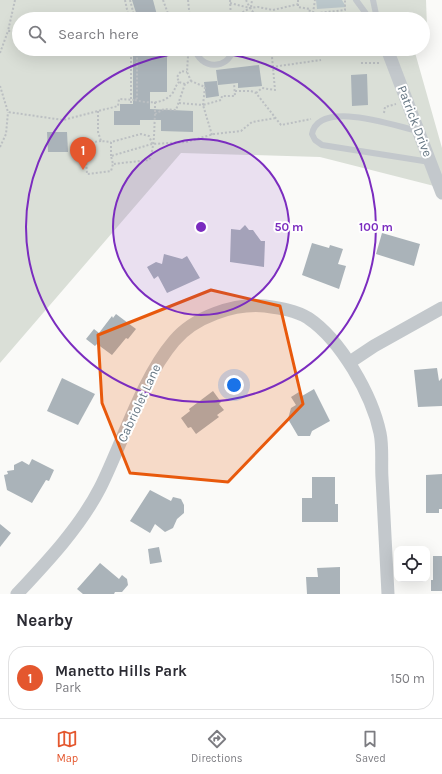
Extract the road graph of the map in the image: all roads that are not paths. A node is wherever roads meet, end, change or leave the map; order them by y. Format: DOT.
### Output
graph roads {
  1 [pos="356,0"];
  2 [pos="372,0"];
  3 [pos="365,12"];
  4 [pos="375,12"];
  5 [pos="199,56"];
  6 [pos="230,56"];
  7 [pos="389,56"];
  8 [pos="420,131"];
  9 [pos="431,162"];
  10 [pos="442,193"];
  11 [pos="442,308"];
  12 [pos="350,362"];
  13 [pos="17,594"];
  14 [pos="388,594"];
  1 -- 3 [label="lane"];
  2 -- 4 [label="lane"];
  5 -- 6 [label="lane"];
  7 -- 8 [label="street, Patrick Drive"];
  8 -- 9 [label="street, Patrick Drive"];
  8 -- 9 [label="lane"];
  9 -- 10 [label="street, Patrick Drive"];
  11 -- 12 [label="street"];
  12 -- 13 [label="street, Cabriolet Lane"];
  12 -- 14 [label="street, Cabriolet Lane"];
}
